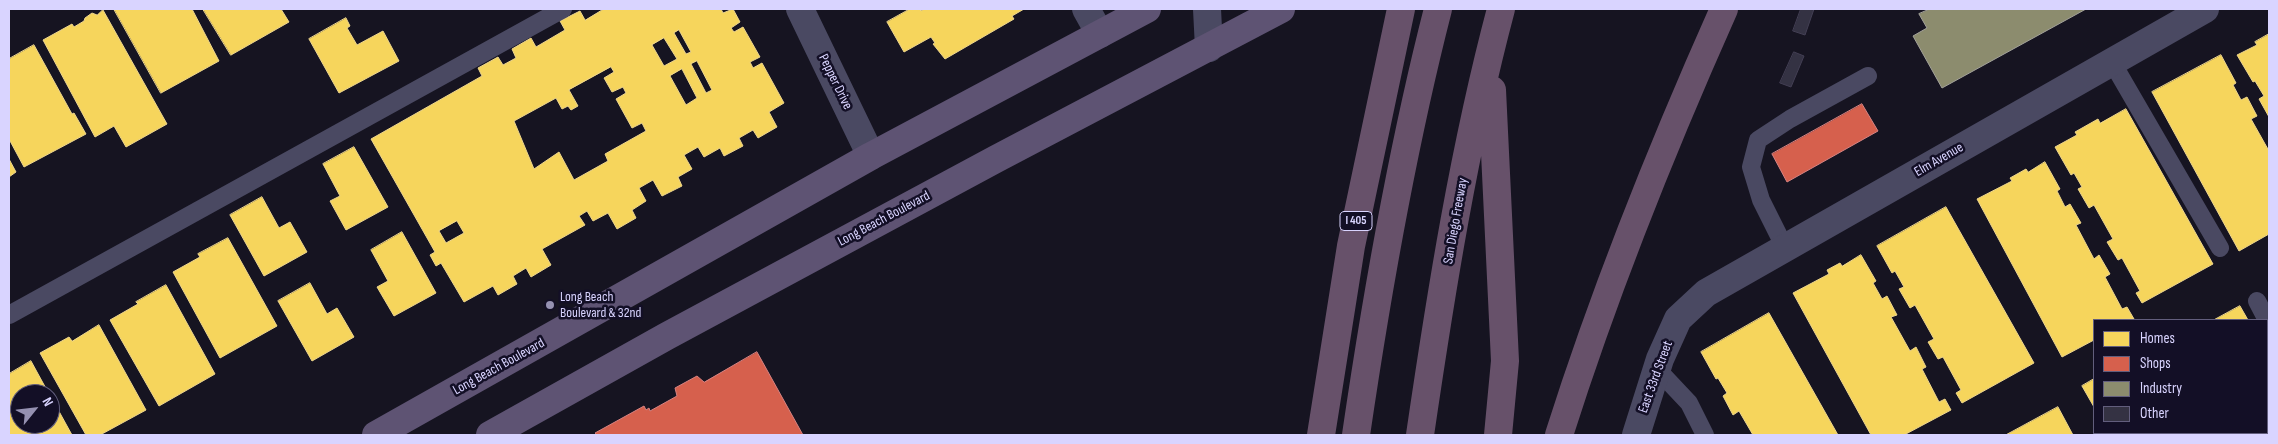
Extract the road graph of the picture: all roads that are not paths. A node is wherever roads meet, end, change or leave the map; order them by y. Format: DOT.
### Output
graph roads {
  1 [pos="563,9"];
  2 [pos="800,9"];
  3 [pos="1086,9"];
  4 [pos="1147,9"];
  5 [pos="1207,9"];
  6 [pos="1281,9"];
  7 [pos="1401,9"];
  8 [pos="1438,9"];
  9 [pos="1485,9"];
  10 [pos="1501,9"];
  11 [pos="1724,9"];
  12 [pos="2205,9"];
  13 [pos="1100,34"];
  14 [pos="1491,47"];
  15 [pos="1209,48"];
  16 [pos="2112,62"];
  17 [pos="1868,76"];
  18 [pos="871,156"];
  19 [pos="1785,248"];
  20 [pos="2220,248"];
  21 [pos="2257,301"];
  22 [pos="9,315"];
  23 [pos="1678,319"];
  24 [pos="2266,319"];
  25 [pos="1657,369"];
  26 [pos="388,432"];
  27 [pos="490,435"];
  28 [pos="1321,435"];
  29 [pos="1356,435"];
  30 [pos="1420,435"];
  31 [pos="1498,435"];
  32 [pos="1559,435"];
  33 [pos="1636,435"];
  34 [pos="1705,435"];
  1 -- 22 [label="lane"];
  2 -- 18 [label="street, Pepper Drive"];
  3 -- 13 [label="street"];
  4 -- 13 [label="main road, Long Beach Boulevard"];
  5 -- 15 [label="street"];
  6 -- 15 [label="main road, Long Beach Boulevard"];
  7 -- 28 [label="highway, I 405"];
  8 -- 29 [label="highway"];
  9 -- 14 [label="highway"];
  10 -- 14 [label="highway, San Diego Freeway"];
  11 -- 32 [label="highway"];
  12 -- 16 [label="street, Elm Avenue"];
  13 -- 18 [label="main road, Long Beach Boulevard"];
  14 -- 30 [label="highway, San Diego Freeway"];
  14 -- 31 [label="highway"];
  15 -- 27 [label="main road, Long Beach Boulevard"];
  16 -- 19 [label="street, Elm Avenue"];
  16 -- 20 [label="lane"];
  17 -- 19 [label="lane"];
  18 -- 26 [label="main road, Long Beach Boulevard"];
  19 -- 23 [label="street, Elm Avenue"];
  21 -- 24 [label="lane"];
  23 -- 25 [label="street, East 33rd Street"];
  25 -- 33 [label="street, East 33rd Street"];
  25 -- 34 [label="lane"];
}
